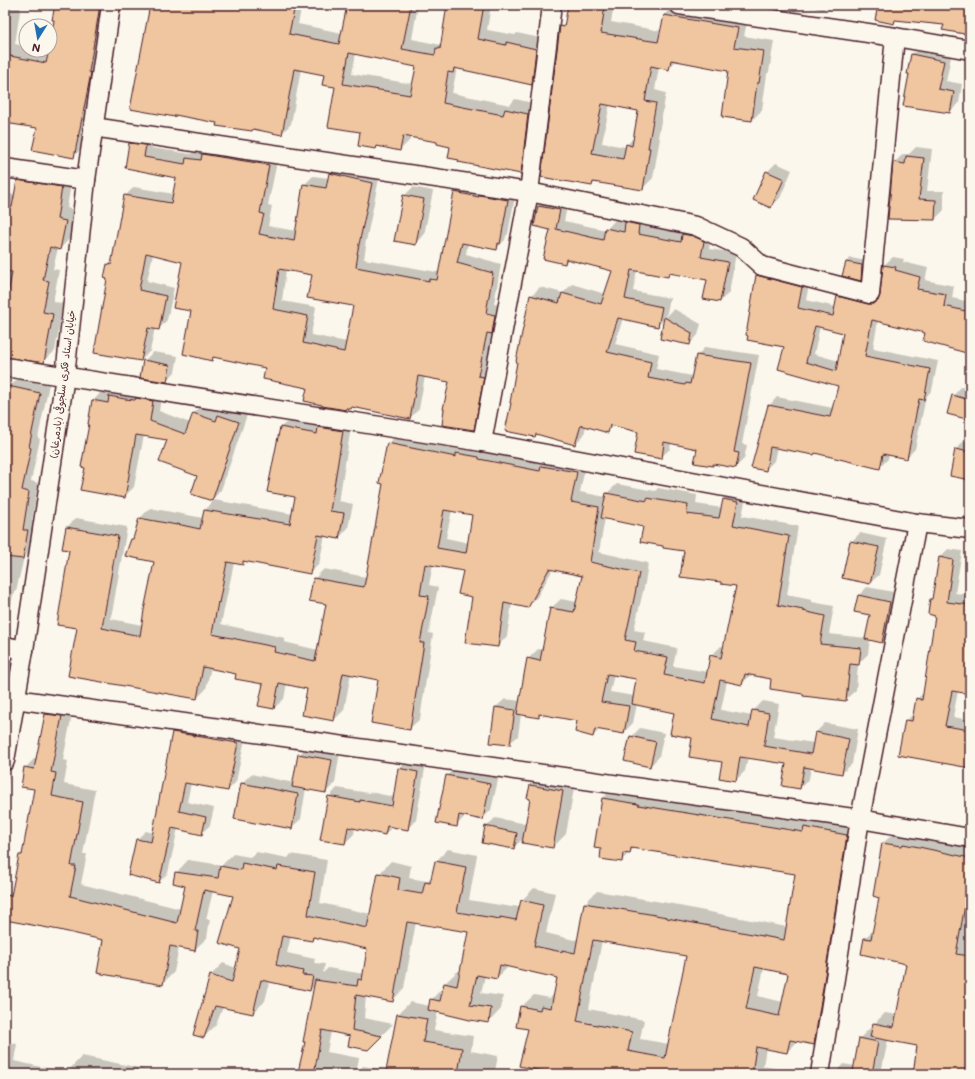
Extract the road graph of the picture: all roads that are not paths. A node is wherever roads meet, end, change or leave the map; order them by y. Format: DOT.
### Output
graph roads {
  1 [pos="110,5"];
  2 [pos="552,5"];
  3 [pos="679,5"];
  4 [pos="895,37"];
  5 [pos="970,50"];
  6 [pos="93,127"];
  7 [pos="5,168"];
  8 [pos="86,180"];
  9 [pos="529,192"];
  10 [pos="5,367"];
  11 [pos="65,376"];
  12 [pos="482,442"];
  13 [pos="917,523"];
  14 [pos="970,528"];
  15 [pos="5,646"];
  16 [pos="24,650"];
  17 [pos="15,699"];
  18 [pos="5,761"];
  19 [pos="860,819"];
  20 [pos="970,838"];
  21 [pos="820,1074"];
  1 -- 6 [label="street, خیابان استاد فکری سلجوقی (بادمرغان)"];
  2 -- 9 [label="street"];
  3 -- 4 [label="street"];
  4 -- 5 [label="street"];
  4 -- 9 [label="street"];
  6 -- 8 [label="street, خیابان استاد فکری سلجوقی (بادمرغان)"];
  6 -- 9 [label="street"];
  7 -- 8 [label="street"];
  8 -- 11 [label="street, خیابان استاد فکری سلجوقی (بادمرغان)"];
  9 -- 12 [label="street"];
  10 -- 11 [label="street"];
  11 -- 12 [label="street"];
  11 -- 16 [label="street, خیابان استاد فکری سلجوقی (بادمرغان)"];
  12 -- 13 [label="street"];
  13 -- 14 [label="street"];
  13 -- 19 [label="street"];
  15 -- 16 [label="street"];
  16 -- 17 [label="street, خیابان استاد فکری سلجوقی (بادمرغان)"];
  17 -- 18 [label="street, خیابان استاد فکری سلجوقی (بادمرغان)"];
  17 -- 19 [label="street"];
  19 -- 20 [label="street"];
  19 -- 21 [label="street"];
}
